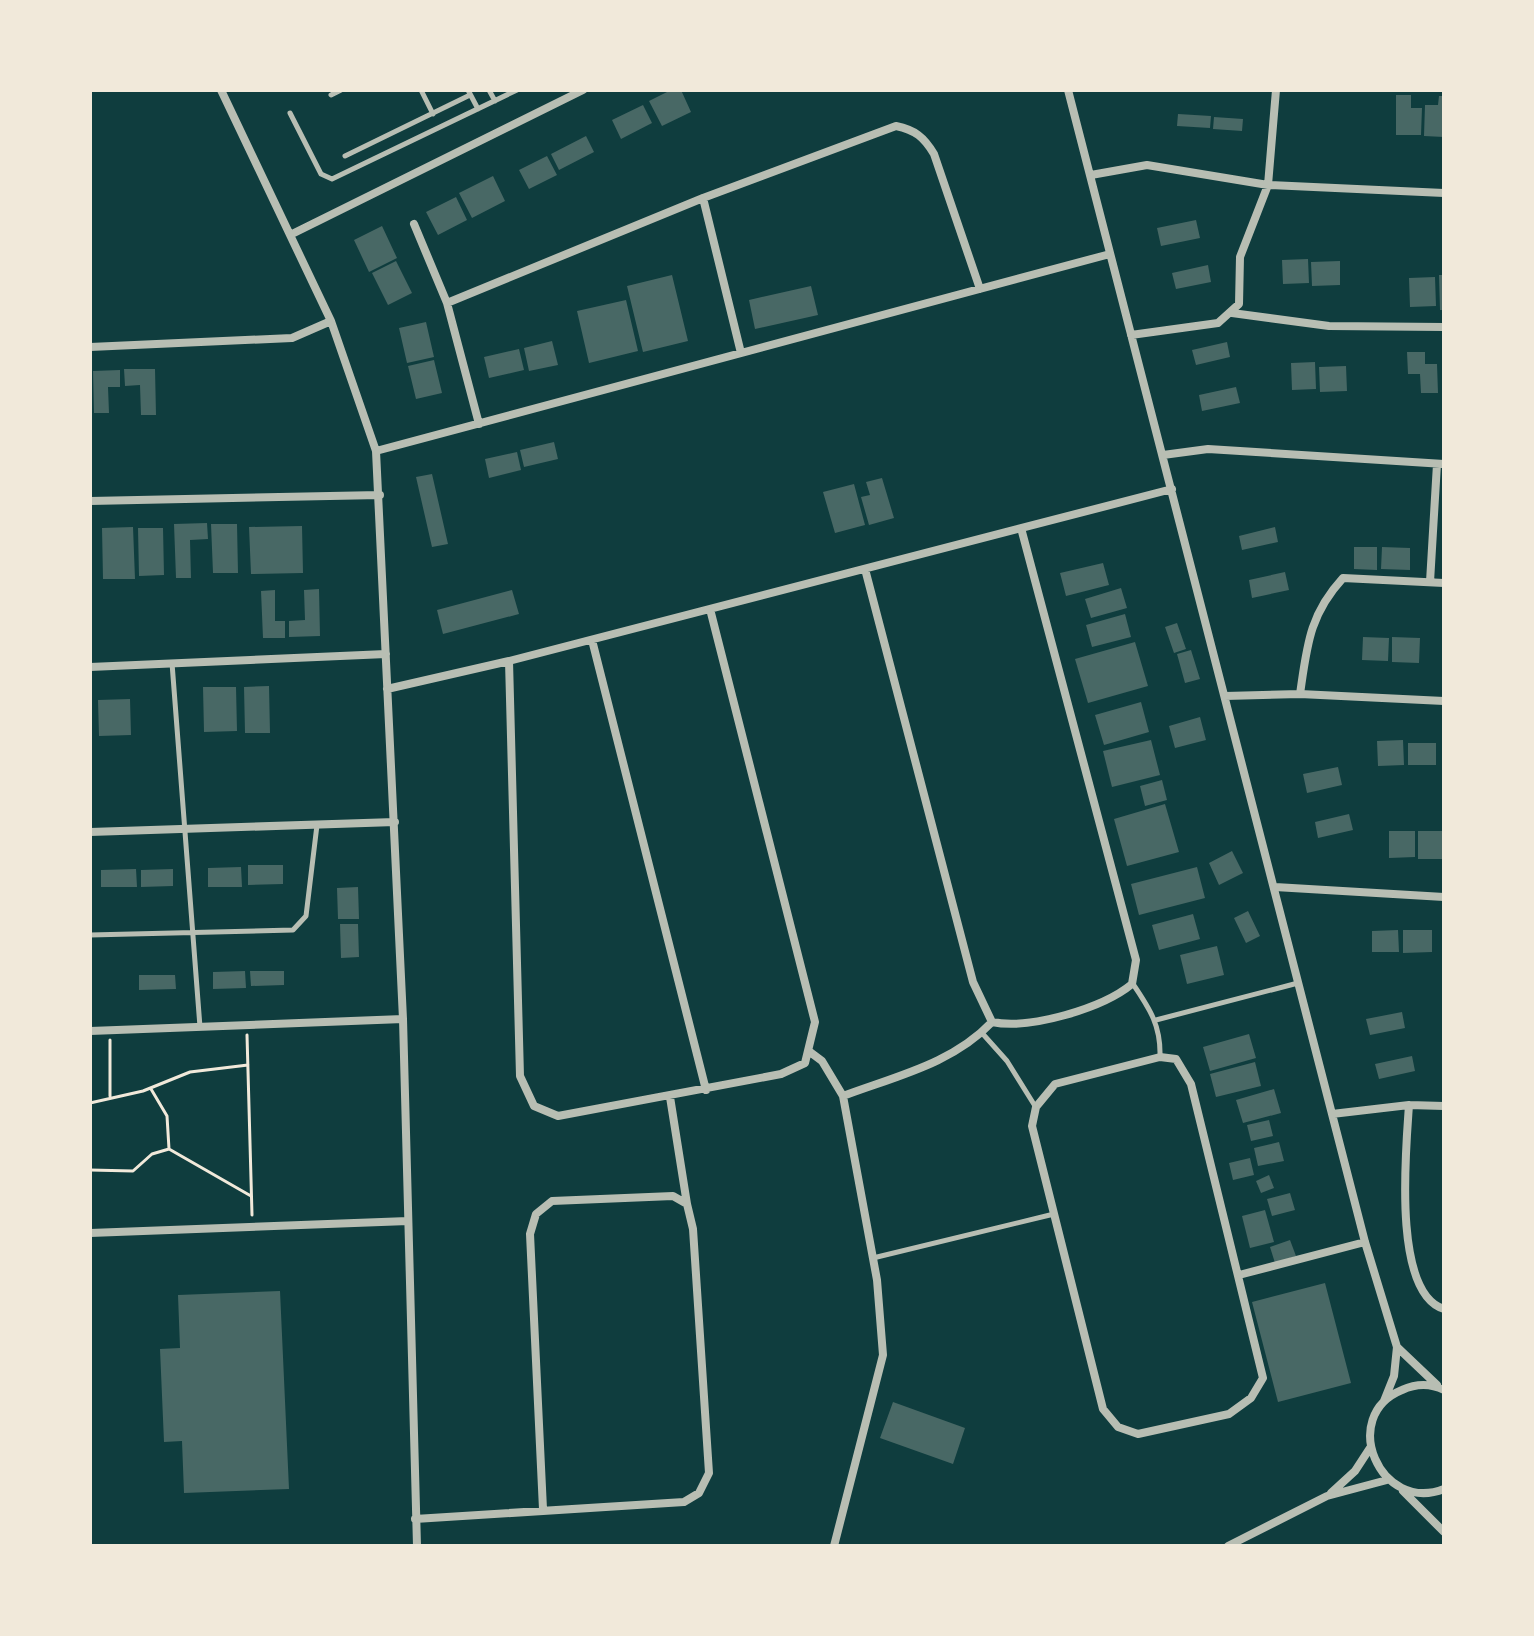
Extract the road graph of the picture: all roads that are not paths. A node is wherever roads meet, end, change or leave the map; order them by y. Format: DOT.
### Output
graph roads {
  1 [pos="221,90"];
  2 [pos="341,90"];
  3 [pos="421,90"];
  4 [pos="489,90"];
  5 [pos="517,90"];
  6 [pos="583,90"];
  7 [pos="1068,90"];
  8 [pos="1276,90"];
  9 [pos="469,93"];
  10 [pos="331,95"];
  11 [pos="495,101"];
  12 [pos="478,109"];
  13 [pos="290,113"];
  14 [pos="433,114"];
  15 [pos="345,156"];
  16 [pos="1091,175"];
  17 [pos="1268,185"];
  18 [pos="1444,193"];
  19 [pos="703,198"];
  20 [pos="414,224"];
  21 [pos="292,234"];
  22 [pos="1110,254"];
  23 [pos="980,289"];
  24 [pos="447,303"];
  25 [pos="1232,313"];
  26 [pos="331,321"];
  27 [pos="1444,327"];
  28 [pos="1131,335"];
  29 [pos="90,347"];
  30 [pos="741,353"];
  31 [pos="479,424"];
  32 [pos="376,451"];
  33 [pos="1163,455"];
  34 [pos="1440,464"];
  35 [pos="1172,489"];
  36 [pos="380,495"];
  37 [pos="90,501"];
  38 [pos="1021,528"];
  39 [pos="865,569"];
  40 [pos="1430,582"];
  41 [pos="1444,583"];
  42 [pos="710,609"];
  43 [pos="592,640"];
  44 [pos="386,654"];
  45 [pos="509,661"];
  46 [pos="172,663"];
  47 [pos="90,667"];
  48 [pos="387,689"];
  49 [pos="1300,694"];
  50 [pos="1225,696"];
  51 [pos="1444,701"];
  52 [pos="395,822"];
  53 [pos="317,825"];
  54 [pos="185,829"];
  55 [pos="90,832"];
  56 [pos="1275,887"];
  57 [pos="1444,897"];
  58 [pos="193,932"];
  59 [pos="90,935"];
  60 [pos="1299,982"];
  61 [pos="1132,984"];
  62 [pos="403,1019"];
  63 [pos="1156,1020"];
  64 [pos="992,1022"];
  65 [pos="200,1027"];
  66 [pos="90,1031"];
  67 [pos="982,1033"];
  68 [pos="810,1052"];
  69 [pos="1160,1057"];
  70 [pos="706,1090"];
  71 [pos="843,1096"];
  72 [pos="670,1097"];
  73 [pos="1409,1105"];
  74 [pos="1444,1106"];
  75 [pos="1036,1107"];
  76 [pos="1332,1114"];
  77 [pos="687,1204"];
  78 [pos="1054,1214"];
  79 [pos="408,1221"];
  80 [pos="90,1233"];
  81 [pos="1365,1242"];
  82 [pos="873,1258"];
  83 [pos="1239,1275"];
  84 [pos="1444,1309"];
  85 [pos="1397,1347"];
  86 [pos="1442,1388"];
  87 [pos="1384,1401"];
  88 [pos="1370,1448"];
  89 [pos="1387,1480"];
  90 [pos="1399,1488"];
  91 [pos="1444,1489"];
  92 [pos="1327,1496"];
  93 [pos="543,1509"];
  94 [pos="415,1519"];
  95 [pos="1444,1532"];
  96 [pos="417,1546"];
  97 [pos="834,1546"];
  98 [pos="1228,1546"];
  1 -- 21 [label="street"];
  2 -- 10 [label="lane"];
  3 -- 14 [label="lane"];
  4 -- 11 [label="lane"];
  5 -- 11 [label="lane"];
  6 -- 21 [label="street"];
  7 -- 16 [label="street"];
  8 -- 17 [label="street"];
  9 -- 12 [label="lane"];
  9 -- 14 [label="lane"];
  11 -- 12 [label="lane"];
  12 -- 13 [label="lane"];
  14 -- 15 [label="lane"];
  16 -- 17 [label="street"];
  16 -- 22 [label="street"];
  17 -- 18 [label="street"];
  17 -- 25 [label="street"];
  19 -- 23 [label="street"];
  19 -- 24 [label="street"];
  19 -- 30 [label="street"];
  20 -- 24 [label="street"];
  21 -- 26 [label="street"];
  22 -- 23 [label="street"];
  22 -- 28 [label="street"];
  23 -- 30 [label="street"];
  24 -- 31 [label="street"];
  25 -- 27 [label="street"];
  25 -- 28 [label="street"];
  26 -- 29 [label="street"];
  26 -- 32 [label="street"];
  28 -- 33 [label="street"];
  30 -- 31 [label="street"];
  31 -- 32 [label="street"];
  32 -- 36 [label="street"];
  33 -- 34 [label="street"];
  33 -- 35 [label="street"];
  34 -- 40 [label="street"];
  35 -- 38 [label="street"];
  35 -- 50 [label="street"];
  36 -- 37 [label="street"];
  36 -- 44 [label="street"];
  38 -- 39 [label="street"];
  38 -- 61 [label="street"];
  39 -- 42 [label="street"];
  39 -- 64 [label="street"];
  40 -- 41 [label="street"];
  40 -- 49 [label="street"];
  42 -- 43 [label="street"];
  42 -- 68 [label="street"];
  43 -- 45 [label="street"];
  43 -- 70 [label="street"];
  44 -- 46 [label="street"];
  44 -- 48 [label="street"];
  45 -- 48 [label="street"];
  45 -- 72 [label="street"];
  46 -- 47 [label="street"];
  46 -- 54 [label="lane"];
  48 -- 52 [label="street"];
  49 -- 50 [label="street"];
  49 -- 51 [label="street"];
  50 -- 56 [label="street"];
  52 -- 53 [label="street"];
  52 -- 62 [label="street"];
  53 -- 54 [label="street"];
  53 -- 58 [label="lane"];
  54 -- 55 [label="street"];
  54 -- 58 [label="lane"];
  56 -- 57 [label="street"];
  56 -- 60 [label="street"];
  58 -- 59 [label="lane"];
  58 -- 65 [label="lane"];
  60 -- 63 [label="lane"];
  60 -- 76 [label="street"];
  61 -- 63 [label="lane"];
  61 -- 64 [label="street"];
  62 -- 65 [label="street"];
  62 -- 79 [label="street"];
  63 -- 69 [label="lane"];
  64 -- 67 [label="street"];
  65 -- 66 [label="street"];
  67 -- 71 [label="street"];
  67 -- 75 [label="lane"];
  68 -- 70 [label="street"];
  68 -- 71 [label="street"];
  69 -- 75 [label="street"];
  69 -- 83 [label="street"];
  70 -- 72 [label="street"];
  71 -- 82 [label="street"];
  72 -- 77 [label="street"];
  73 -- 74 [label="street"];
  73 -- 76 [label="street"];
  73 -- 84 [label="street"];
  75 -- 78 [label="street"];
  76 -- 81 [label="street"];
  77 -- 93 [label="street"];
  77 -- 93 [label="street"];
  78 -- 82 [label="lane"];
  78 -- 83 [label="street"];
  79 -- 80 [label="street"];
  79 -- 94 [label="street"];
  81 -- 83 [label="street"];
  81 -- 85 [label="street"];
  82 -- 97 [label="street"];
  85 -- 86 [label="street"];
  85 -- 87 [label="street"];
  86 -- 87 [label="street"];
  87 -- 88 [label="street"];
  88 -- 89 [label="street"];
  88 -- 92 [label="street"];
  89 -- 90 [label="street"];
  89 -- 92 [label="street"];
  90 -- 91 [label="street"];
  90 -- 95 [label="street"];
  92 -- 98 [label="street"];
  93 -- 94 [label="street"];
  94 -- 96 [label="street"];
}
